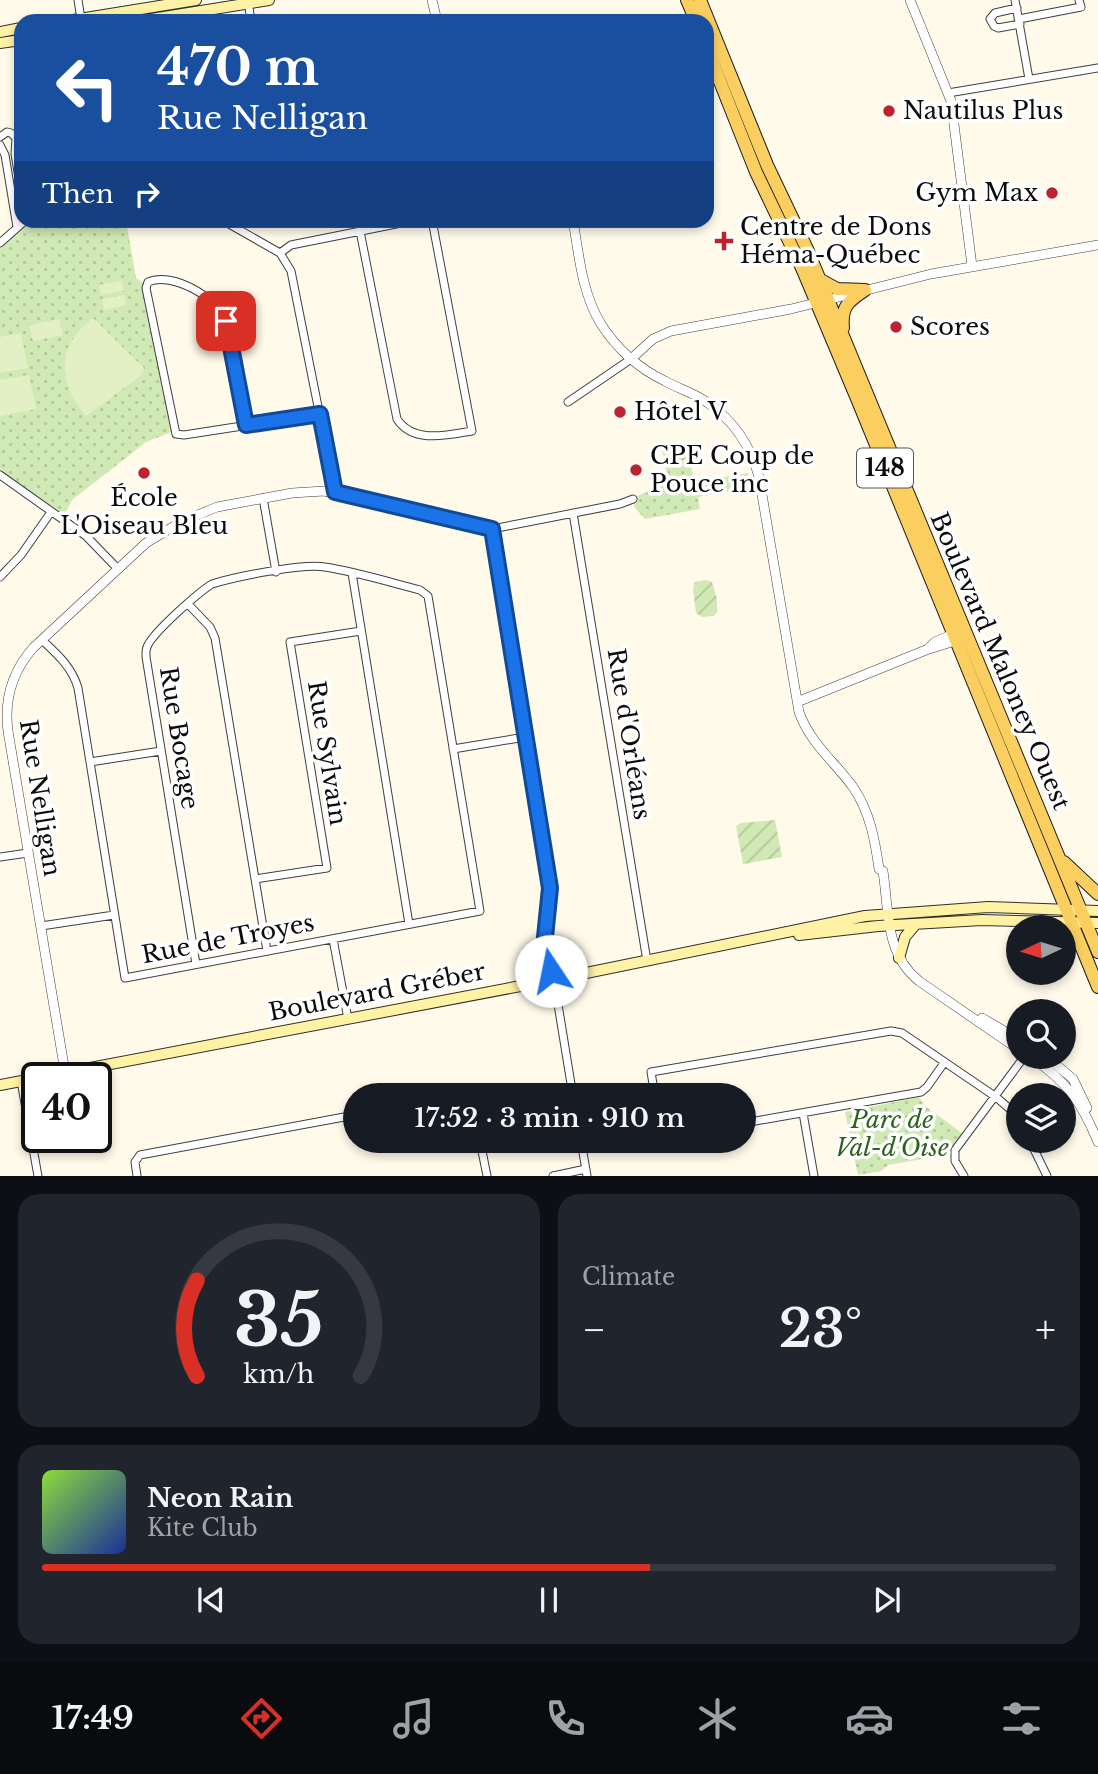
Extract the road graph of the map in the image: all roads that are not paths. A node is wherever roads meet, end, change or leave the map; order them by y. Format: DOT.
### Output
graph roads {
  1 [pos="196,0"];
  2 [pos="269,0"];
  3 [pos="910,0"];
  4 [pos="1079,0"];
  5 [pos="249,2"];
  6 [pos="1016,4"];
  7 [pos="111,14"];
  8 [pos="180,14"];
  9 [pos="1020,21"];
  10 [pos="714,41"];
  11 [pos="714,62"];
  12 [pos="1098,68"];
  13 [pos="1029,79"];
  14 [pos="947,93"];
  15 [pos="735,103"];
  16 [pos="0,145"];
  17 [pos="14,209"];
  18 [pos="16,228"];
  19 [pos="237,228"];
  20 [pos="375,228"];
  21 [pos="434,228"];
  22 [pos="574,228"];
  23 [pos="360,231"];
  24 [pos="0,243"];
  25 [pos="1098,245"];
  26 [pos="280,253"];
  27 [pos="972,266"];
  28 [pos="819,279"];
  29 [pos="865,290"];
  30 [pos="822,301"];
  31 [pos="845,342"];
  32 [pos="631,359"];
  33 [pos="568,402"];
  34 [pos="320,414"];
  35 [pos="246,425"];
  36 [pos="0,475"];
  37 [pos="335,492"];
  38 [pos="263,498"];
  39 [pos="633,499"];
  40 [pos="51,512"];
  41 [pos="573,513"];
  42 [pos="492,529"];
  43 [pos="117,568"];
  44 [pos="3,569"];
  45 [pos="276,572"];
  46 [pos="352,573"];
  47 [pos="0,577"];
  48 [pos="188,604"];
  49 [pos="361,631"];
  50 [pos="961,635"];
  51 [pos="42,640"];
  52 [pos="797,702"];
  53 [pos="4,721"];
  54 [pos="525,737"];
  55 [pos="453,749"];
  56 [pos="161,751"];
  57 [pos="90,762"];
  58 [pos="28,853"];
  59 [pos="0,857"];
  60 [pos="1059,857"];
  61 [pos="255,879"];
  62 [pos="1098,894"];
  63 [pos="1067,909"];
  64 [pos="480,911"];
  65 [pos="1098,912"];
  66 [pos="114,915"];
  67 [pos="1069,915"];
  68 [pos="1088,919"];
  69 [pos="889,920"];
  70 [pos="1006,921"];
  71 [pos="409,924"];
  72 [pos="915,925"];
  73 [pos="40,926"];
  74 [pos="1076,932"];
  75 [pos="333,939"];
  76 [pos="267,951"];
  77 [pos="1098,952"];
  78 [pos="899,958"];
  79 [pos="647,961"];
  80 [pos="196,964"];
  81 [pos="554,980"];
  82 [pos="923,984"];
  83 [pos="1098,987"];
  84 [pos="348,1018"];
  85 [pos="1006,1032"];
  86 [pos="1006,1041"];
  87 [pos="63,1062"];
  88 [pos="112,1063"];
  89 [pos="944,1063"];
  90 [pos="1016,1069"];
  91 [pos="1046,1069"];
  92 [pos="1062,1069"];
  93 [pos="20,1082"];
  94 [pos="571,1083"];
  95 [pos="653,1083"];
  96 [pos="0,1085"];
  97 [pos="996,1097"];
  98 [pos="1006,1106"];
  99 [pos="803,1113"];
  100 [pos="343,1117"];
  101 [pos="756,1121"];
  102 [pos="1093,1130"];
  103 [pos="1098,1142"];
  104 [pos="482,1153"];
  105 [pos="583,1153"];
  106 [pos="1036,1153"];
  107 [pos="587,1172"];
  108 [pos="38,1175"];
  109 [pos="138,1175"];
  110 [pos="487,1175"];
  111 [pos="554,1175"];
  112 [pos="814,1175"];
  113 [pos="964,1175"];
  114 [pos="1047,1175"];
  1 -- 7 [label="main road"];
  2 -- 5 [label="main road"];
  3 -- 14 [label="street"];
  4 -- 9 [label="street"];
  5 -- 8 [label="main road"];
  6 -- 9 [label="street"];
  6 -- 9 [label="street"];
  9 -- 13 [label="street"];
  10 -- 15 [label="main road, Boulevard Maloney Ouest / 148"];
  11 -- 15 [label="main road, Boulevard Maloney Ouest / 148"];
  12 -- 13 [label="street"];
  13 -- 14 [label="street"];
  14 -- 27 [label="street"];
  15 -- 28 [label="main road, Boulevard Maloney Ouest / 148"];
  15 -- 30 [label="main road, Boulevard Maloney Ouest / 148"];
  16 -- 17 [label="street"];
  18 -- 24 [label="street"];
  19 -- 26 [label="street"];
  20 -- 23 [label="street"];
  21 -- 23 [label="street"];
  22 -- 32 [label="street"];
  23 -- 26 [label="street"];
  25 -- 27 [label="street"];
  26 -- 34 [label="street"];
  27 -- 29 [label="street"];
  28 -- 29 [label="main road"];
  28 -- 30 [label="main road, Boulevard Maloney Ouest / 148"];
  29 -- 30 [label="street"];
  29 -- 31 [label="main road"];
  30 -- 31 [label="main road, Boulevard Maloney Ouest / 148"];
  30 -- 32 [label="street"];
  30 -- 50 [label="main road, Boulevard Maloney Ouest / 148"];
  31 -- 50 [label="main road, Boulevard Maloney Ouest / 148"];
  32 -- 33 [label="street"];
  32 -- 52 [label="street"];
  34 -- 35 [label="street"];
  34 -- 37 [label="street"];
  35 -- 35 [label="street"];
  36 -- 40 [label="street"];
  37 -- 38 [label="street, Rue Nelligan"];
  37 -- 42 [label="street, Rue Nelligan"];
  38 -- 43 [label="street, Rue Nelligan"];
  38 -- 45 [label="street"];
  39 -- 41 [label="street, Rue Nelligan"];
  40 -- 43 [label="street"];
  40 -- 44 [label="street"];
  41 -- 42 [label="street, Rue Nelligan"];
  41 -- 79 [label="street, Rue d'Orléans"];
  42 -- 54 [label="street"];
  43 -- 51 [label="street, Rue Nelligan"];
  44 -- 47 [label="street"];
  45 -- 46 [label="street, Rue Bocage"];
  45 -- 48 [label="street, Rue Bocage"];
  46 -- 49 [label="street"];
  46 -- 55 [label="street, Rue Bocage"];
  48 -- 56 [label="street, Rue Bocage"];
  48 -- 61 [label="street"];
  49 -- 61 [label="street, Rue Sylvain"];
  49 -- 71 [label="street"];
  50 -- 52 [label="street"];
  50 -- 60 [label="main road, Boulevard Maloney Ouest / 148"];
  50 -- 63 [label="main road, Boulevard Maloney Ouest / 148"];
  51 -- 53 [label="street, Rue Nelligan"];
  51 -- 57 [label="street, Rue de Troyes"];
  52 -- 69 [label="street"];
  53 -- 58 [label="street, Rue Nelligan"];
  54 -- 55 [label="street"];
  54 -- 81 [label="street"];
  55 -- 64 [label="street, Rue Bocage"];
  56 -- 57 [label="street"];
  56 -- 80 [label="street, Rue Bocage"];
  57 -- 66 [label="street, Rue de Troyes"];
  58 -- 59 [label="street"];
  58 -- 73 [label="street, Rue Nelligan"];
  60 -- 62 [label="main road"];
  60 -- 68 [label="main road, Boulevard Maloney Ouest / 148"];
  61 -- 76 [label="street"];
  63 -- 67 [label="main road, Boulevard Maloney Ouest / 148"];
  63 -- 68 [label="main road, Boulevard Gréber"];
  63 -- 69 [label="main road, Boulevard Gréber"];
  64 -- 71 [label="street, Rue de Troyes"];
  65 -- 68 [label="main road, Boulevard Gréber"];
  66 -- 73 [label="street"];
  66 -- 80 [label="street, Rue de Troyes"];
  68 -- 77 [label="main road, Boulevard Maloney Ouest / 148"];
  69 -- 72 [label="main road, Boulevard Gréber"];
  69 -- 78 [label="street"];
  69 -- 79 [label="main road, Boulevard Gréber"];
  70 -- 72 [label="main road, Boulevard Gréber"];
  71 -- 75 [label="street, Rue de Troyes"];
  72 -- 78 [label="main road"];
  73 -- 87 [label="street, Rue Nelligan"];
  74 -- 83 [label="main road, Boulevard Maloney Ouest / 148"];
  75 -- 76 [label="street, Rue de Troyes"];
  75 -- 84 [label="street"];
  76 -- 80 [label="street, Rue de Troyes"];
  78 -- 82 [label="street"];
  79 -- 81 [label="main road, Boulevard Gréber"];
  81 -- 84 [label="main road, Boulevard Gréber"];
  81 -- 94 [label="street"];
  82 -- 85 [label="street"];
  82 -- 86 [label="street"];
  84 -- 88 [label="main road, Boulevard Gréber"];
  89 -- 95 [label="street"];
  89 -- 97 [label="street"];
  89 -- 99 [label="street"];
  90 -- 97 [label="street"];
  91 -- 102 [label="street"];
  92 -- 102 [label="street"];
  93 -- 96 [label="main road, Boulevard Gréber"];
  93 -- 108 [label="street"];
  97 -- 98 [label="street"];
  97 -- 113 [label="street"];
  99 -- 101 [label="street"];
  99 -- 112 [label="street"];
  100 -- 109 [label="street"];
  102 -- 103 [label="street"];
  104 -- 110 [label="street"];
  105 -- 107 [label="street"];
  106 -- 114 [label="street"];
  107 -- 111 [label="street"];
}
